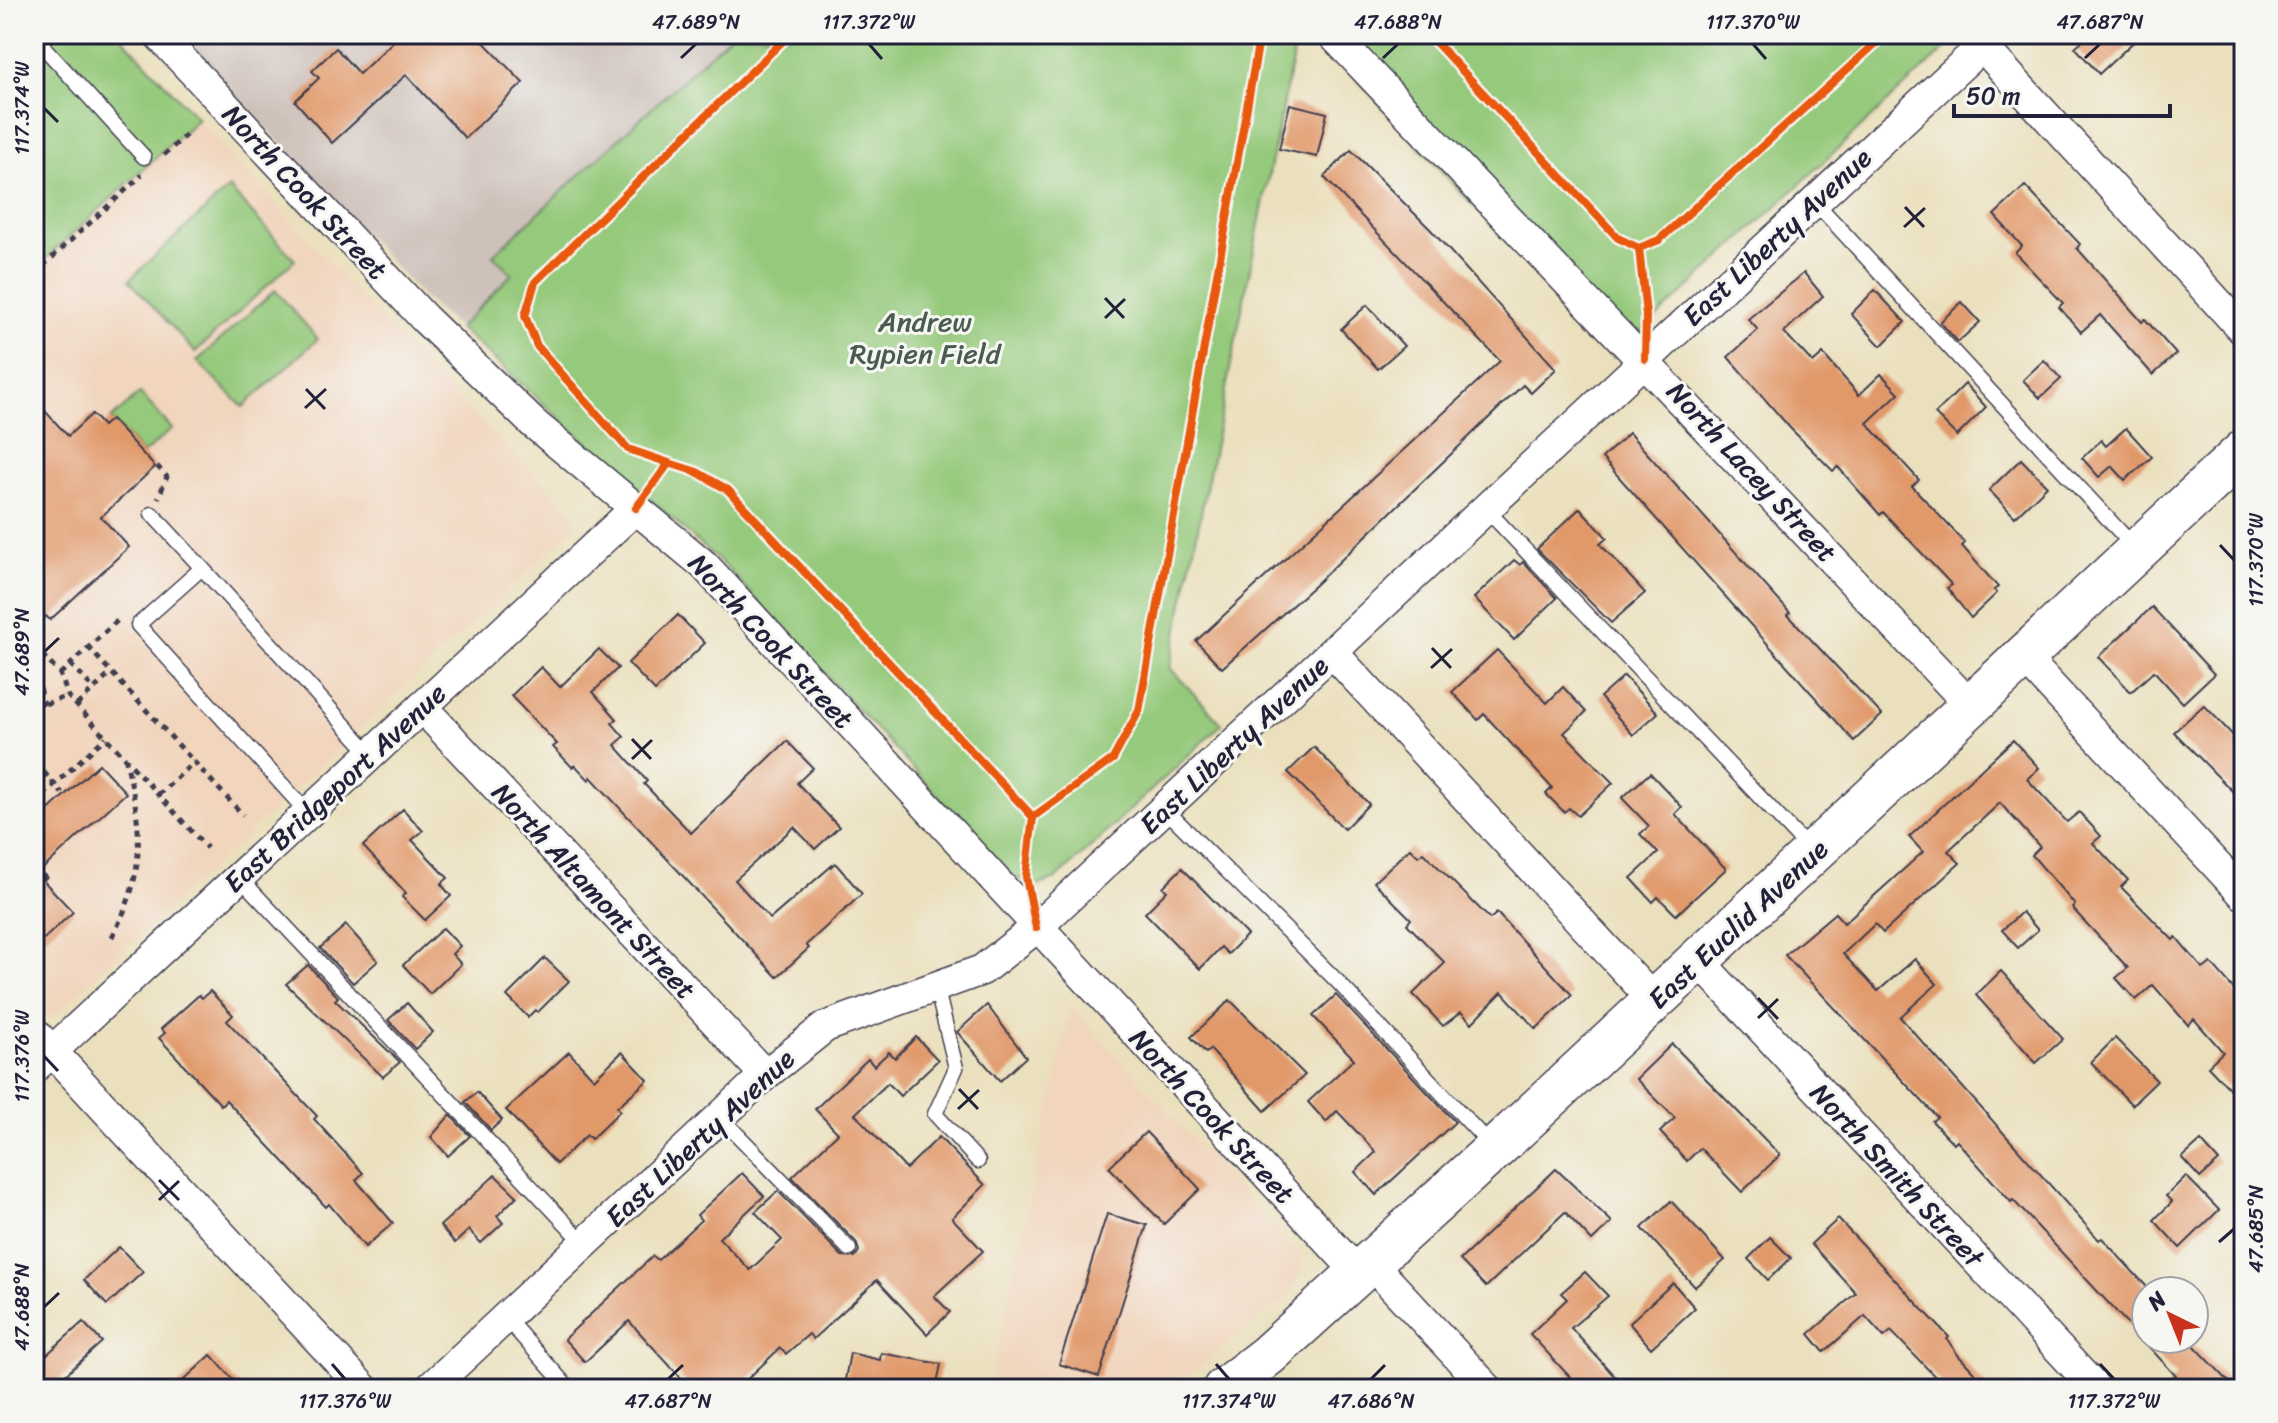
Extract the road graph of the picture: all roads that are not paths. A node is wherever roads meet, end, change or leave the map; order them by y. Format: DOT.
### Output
graph roads {
  1 [pos="49,34"];
  2 [pos="158,34"];
  3 [pos="1332,34"];
  4 [pos="1988,40"];
  5 [pos="149,163"];
  6 [pos="1815,202"];
  7 [pos="2244,331"];
  8 [pos="1645,359"];
  9 [pos="2244,451"];
  10 [pos="636,508"];
  11 [pos="1486,509"];
  12 [pos="152,514"];
  13 [pos="2136,549"];
  14 [pos="202,568"];
  15 [pos="1333,653"];
  16 [pos="2022,655"];
  17 [pos="1970,705"];
  18 [pos="422,707"];
  19 [pos="371,754"];
  20 [pos="1165,809"];
  21 [pos="306,811"];
  22 [pos="1814,854"];
  23 [pos="239,877"];
  24 [pos="2244,895"];
  25 [pos="1036,928"];
  26 [pos="1699,961"];
  27 [pos="936,986"];
  28 [pos="1655,1002"];
  29 [pos="40,1051"];
  30 [pos="765,1075"];
  31 [pos="720,1117"];
  32 [pos="1494,1150"];
  33 [pos="978,1161"];
  34 [pos="585,1244"];
  35 [pos="849,1249"];
  36 [pos="1365,1268"];
  37 [pos="506,1318"];
  38 [pos="364,1389"];
  39 [pos="429,1389"];
  40 [pos="569,1389"];
  41 [pos="1224,1389"];
  42 [pos="1488,1389"];
  43 [pos="2096,1389"];
  1 -- 5 [label="lane"];
  2 -- 10 [label="street, North Cook Street"];
  3 -- 8 [label="street, North Lacey Street"];
  4 -- 6 [label="street, East Liberty Avenue"];
  4 -- 7 [label="street"];
  6 -- 8 [label="street, East Liberty Avenue"];
  6 -- 13 [label="lane"];
  8 -- 11 [label="street, East Liberty Avenue"];
  8 -- 17 [label="street, North Lacey Street"];
  9 -- 13 [label="main road, East Euclid Avenue"];
  10 -- 18 [label="street, East Bridgeport Avenue"];
  10 -- 25 [label="street, North Cook Street"];
  11 -- 15 [label="street, East Liberty Avenue"];
  11 -- 22 [label="lane"];
  12 -- 14 [label="lane"];
  13 -- 16 [label="main road, East Euclid Avenue"];
  14 -- 19 [label="lane"];
  14 -- 21 [label="lane"];
  15 -- 20 [label="street, East Liberty Avenue"];
  15 -- 28 [label="street"];
  16 -- 17 [label="main road, East Euclid Avenue"];
  16 -- 24 [label="street"];
  17 -- 22 [label="main road, East Euclid Avenue"];
  18 -- 19 [label="street, East Bridgeport Avenue"];
  18 -- 30 [label="street, North Altamont Street"];
  19 -- 21 [label="street, East Bridgeport Avenue"];
  20 -- 25 [label="street, East Liberty Avenue"];
  20 -- 32 [label="lane"];
  21 -- 23 [label="street, East Bridgeport Avenue"];
  22 -- 26 [label="main road, East Euclid Avenue"];
  23 -- 29 [label="street, East Bridgeport Avenue"];
  23 -- 34 [label="lane"];
  25 -- 27 [label="street, East Liberty Avenue"];
  25 -- 36 [label="street, North Cook Street"];
  26 -- 28 [label="main road, East Euclid Avenue"];
  26 -- 43 [label="street, North Smith Street"];
  27 -- 30 [label="street, East Liberty Avenue"];
  27 -- 33 [label="lane"];
  28 -- 32 [label="main road, East Euclid Avenue"];
  29 -- 38 [label="street"];
  30 -- 31 [label="street, East Liberty Avenue"];
  31 -- 34 [label="street, East Liberty Avenue"];
  31 -- 35 [label="lane"];
  32 -- 36 [label="main road, East Euclid Avenue"];
  34 -- 37 [label="street, East Liberty Avenue"];
  36 -- 41 [label="main road, East Euclid Avenue"];
  36 -- 42 [label="street, North Cook Street"];
  37 -- 39 [label="street, East Liberty Avenue"];
  37 -- 40 [label="lane"];
}
